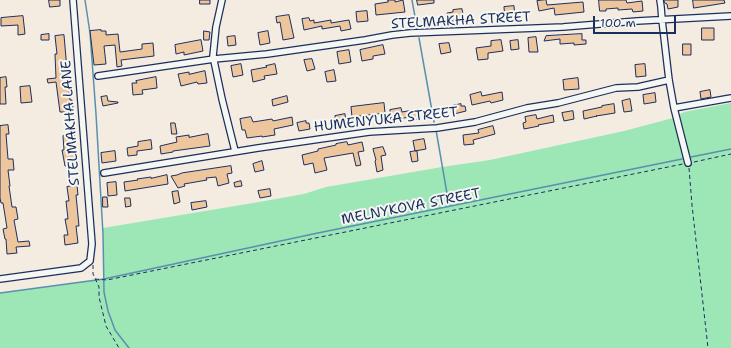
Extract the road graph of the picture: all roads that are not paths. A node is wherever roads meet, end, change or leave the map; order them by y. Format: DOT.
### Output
graph roads {
  1 [pos="73,0"];
  2 [pos="222,0"];
  3 [pos="660,0"];
  4 [pos="731,16"];
  5 [pos="662,20"];
  6 [pos="214,59"];
  7 [pos="98,76"];
  8 [pos="668,80"];
  9 [pos="731,98"];
  10 [pos="674,108"];
  11 [pos="235,151"];
  12 [pos="688,163"];
  13 [pos="104,173"];
  14 [pos="0,279"];
  1 -- 14 [label="street, STELMAKHA LANE"];
  2 -- 6 [label="street"];
  3 -- 5 [label="street"];
  4 -- 5 [label="street, STELMAKHA STREET"];
  5 -- 6 [label="street, STELMAKHA STREET"];
  5 -- 8 [label="street"];
  6 -- 7 [label="street, STELMAKHA STREET"];
  6 -- 11 [label="street"];
  8 -- 10 [label="street"];
  8 -- 11 [label="street, HUMENYUKA STREET"];
  9 -- 10 [label="street"];
  10 -- 12 [label="street"];
  11 -- 13 [label="street, HUMENYUKA STREET"];
}
